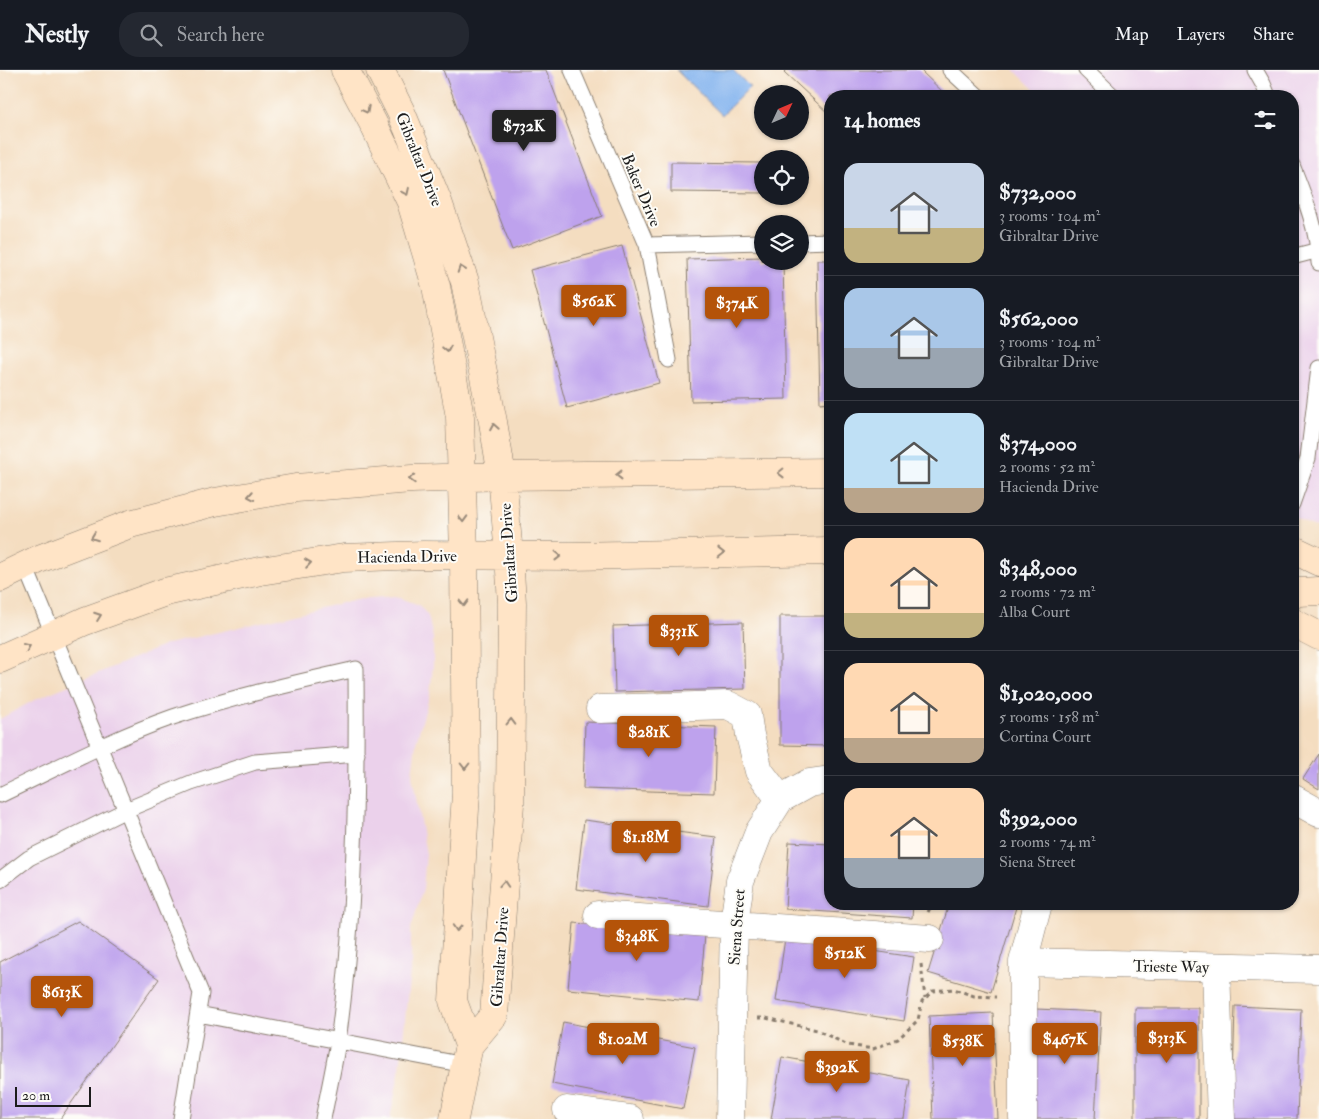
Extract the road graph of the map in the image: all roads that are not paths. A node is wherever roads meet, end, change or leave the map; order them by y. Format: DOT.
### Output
graph roads {
  1 [pos="380,70"];
  2 [pos="572,70"];
  3 [pos="950,70"];
  4 [pos="1086,70"];
  5 [pos="1255,70"];
  6 [pos="347,71"];
  7 [pos="972,90"];
  8 [pos="1107,90"];
  9 [pos="1266,90"];
  10 [pos="1299,184"];
  11 [pos="824,241"];
  12 [pos="754,242"];
  13 [pos="809,242"];
  14 [pos="647,245"];
  15 [pos="1319,250"];
  16 [pos="1299,255"];
  17 [pos="1319,263"];
  18 [pos="669,360"];
  19 [pos="1319,368"];
  20 [pos="824,472"];
  21 [pos="502,476"];
  22 [pos="461,477"];
  23 [pos="1299,484"];
  24 [pos="824,551"];
  25 [pos="1299,552"];
  26 [pos="464,554"];
  27 [pos="509,555"];
  28 [pos="1319,562"];
  29 [pos="25,566"];
  30 [pos="0,578"];
  31 [pos="1319,591"];
  32 [pos="1299,592"];
  33 [pos="1299,626"];
  34 [pos="54,635"];
  35 [pos="1319,636"];
  36 [pos="0,659"];
  37 [pos="600,709"];
  38 [pos="100,747"];
  39 [pos="356,754"];
  40 [pos="824,781"];
  41 [pos="0,795"];
  42 [pos="780,799"];
  43 [pos="1299,802"];
  44 [pos="126,810"];
  45 [pos="1319,813"];
  46 [pos="0,880"];
  47 [pos="1036,910"];
  48 [pos="598,915"];
  49 [pos="734,924"];
  50 [pos="922,939"];
  51 [pos="1023,962"];
  52 [pos="1216,967"];
  53 [pos="1319,969"];
  54 [pos="198,1014"];
  55 [pos="338,1041"];
  56 [pos="467,1055"];
  57 [pos="567,1110"];
  58 [pos="181,1119"];
  59 [pos="323,1119"];
  60 [pos="454,1119"];
  61 [pos="630,1119"];
  62 [pos="730,1119"];
  63 [pos="1023,1119"];
  64 [pos="1221,1119"];
  21 -- 1 [label="street, Gibraltar Drive, one-way"];
  2 -- 14 [label="lane, Baker Drive"];
  3 -- 7 [label="lane"];
  4 -- 8 [label="lane"];
  5 -- 9 [label="lane"];
  6 -- 22 [label="street, Gibraltar Drive, one-way"];
  10 -- 15 [label="lane"];
  11 -- 13 [label="lane"];
  12 -- 14 [label="lane, Baker Drive"];
  14 -- 18 [label="lane"];
  15 -- 16 [label="lane"];
  15 -- 17 [label="lane"];
  19 -- 23 [label="lane"];
  20 -- 21 [label="street, one-way"];
  21 -- 22 [label="street"];
  21 -- 27 [label="street, Gibraltar Drive"];
  22 -- 26 [label="street, Gibraltar Drive, one-way"];
  22 -- 29 [label="street, one-way"];
  27 -- 24 [label="street, Hacienda Drive, one-way"];
  25 -- 28 [label="street"];
  26 -- 27 [label="street, Hacienda Drive"];
  34 -- 26 [label="street, Hacienda Drive, one-way"];
  26 -- 56 [label="street, Gibraltar Drive, one-way"];
  56 -- 27 [label="street, Gibraltar Drive, one-way"];
  29 -- 30 [label="street"];
  29 -- 34 [label="lane"];
  31 -- 32 [label="street"];
  33 -- 35 [label="street"];
  36 -- 34 [label="street, Hacienda Drive, one-way"];
  34 -- 38 [label="lane"];
  37 -- 42 [label="street"];
  38 -- 39 [label="lane"];
  38 -- 41 [label="lane"];
  38 -- 44 [label="lane"];
  39 -- 44 [label="lane"];
  39 -- 55 [label="lane"];
  40 -- 42 [label="street, Siena Street"];
  42 -- 49 [label="street, Siena Street"];
  43 -- 45 [label="street"];
  44 -- 46 [label="lane"];
  44 -- 54 [label="lane"];
  47 -- 51 [label="street"];
  48 -- 49 [label="street"];
  49 -- 50 [label="street"];
  49 -- 62 [label="street, Siena Street"];
  51 -- 52 [label="street, Trieste Way"];
  51 -- 63 [label="street"];
  52 -- 53 [label="street, Trieste Way"];
  52 -- 64 [label="street"];
  54 -- 55 [label="lane"];
  54 -- 58 [label="lane"];
  55 -- 56 [label="lane"];
  55 -- 59 [label="lane"];
  56 -- 60 [label="street, Gibraltar Drive"];
  57 -- 61 [label="street"];
}
